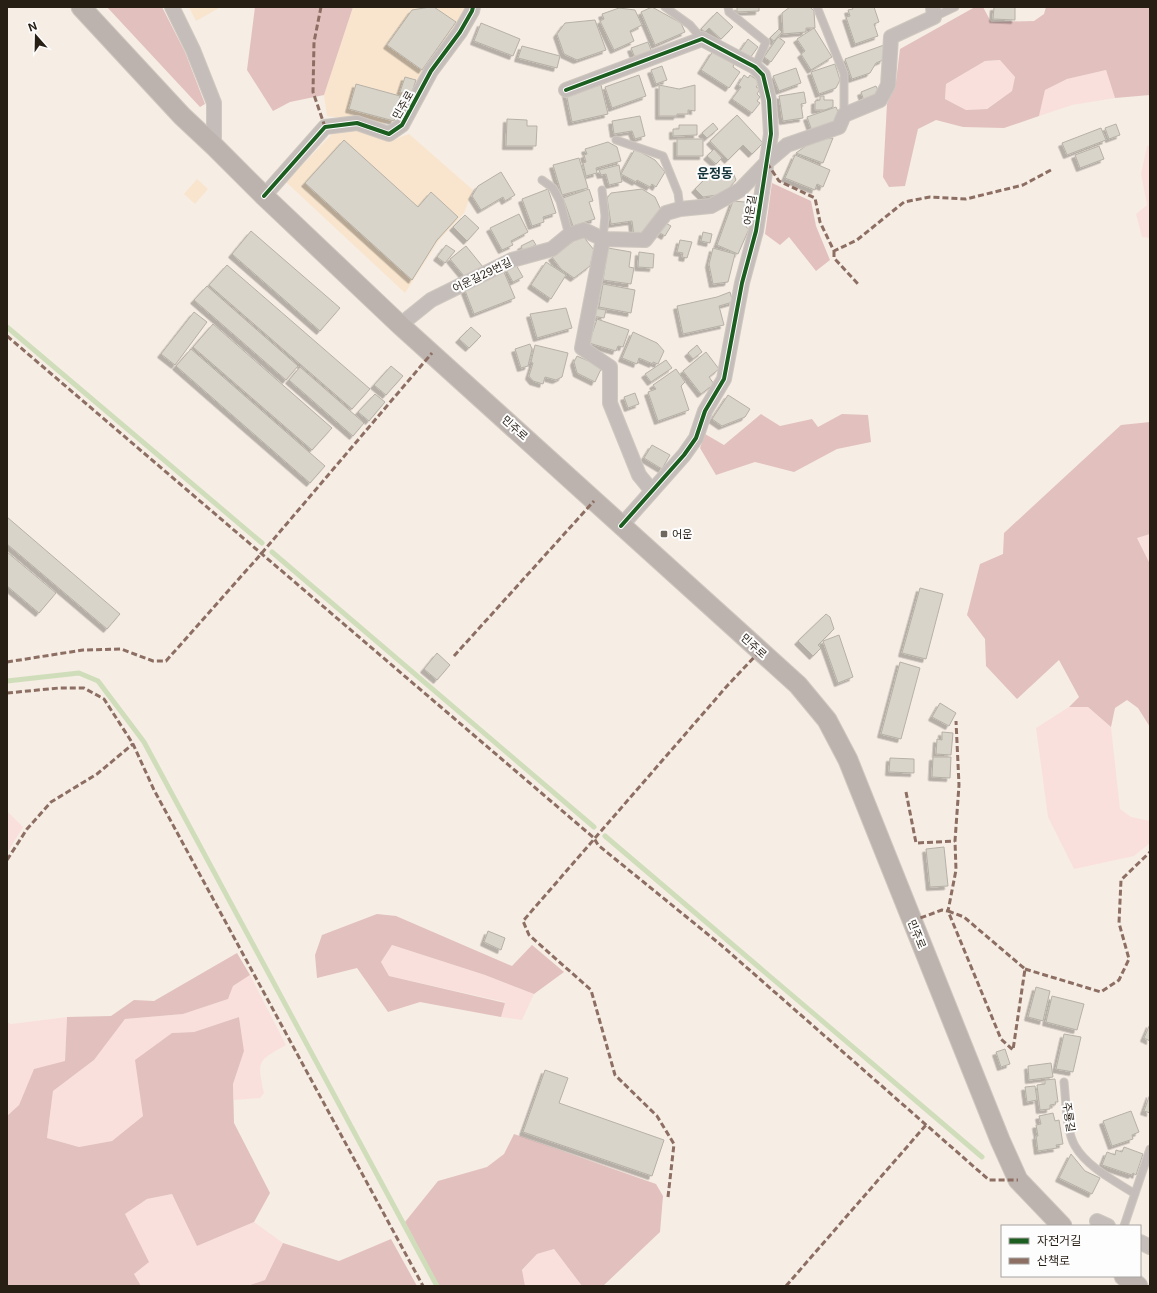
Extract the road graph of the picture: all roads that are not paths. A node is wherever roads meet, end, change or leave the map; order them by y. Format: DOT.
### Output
graph roads {
  1 [pos="81,7"];
  2 [pos="172,7"];
  3 [pos="473,7"];
  4 [pos="665,7"];
  5 [pos="728,7"];
  6 [pos="817,7"];
  7 [pos="955,7"];
  8 [pos="933,12"];
  9 [pos="702,39"];
  10 [pos="755,67"];
  11 [pos="566,90"];
  12 [pos="844,115"];
  13 [pos="616,140"];
  14 [pos="214,146"];
  15 [pos="767,162"];
  16 [pos="542,180"];
  17 [pos="602,190"];
  18 [pos="264,196"];
  19 [pos="680,209"];
  20 [pos="569,235"];
  21 [pos="603,239"];
  22 [pos="400,325"];
  23 [pos="652,491"];
  24 [pos="621,526"];
  25 [pos="1064,1082"];
  26 [pos="1150,1149"];
  27 [pos="1135,1194"];
  28 [pos="1061,1225"];
  29 [pos="1124,1225"];
  30 [pos="1141,1242"];
  31 [pos="1150,1247"];
  32 [pos="1125,1277"];
  33 [pos="1138,1286"];
  1 -- 14 [label="main road, 민주로"];
  2 -- 14 [label="street"];
  3 -- 18 [label="street, 민주로"];
  4 -- 9 [label="lane"];
  5 -- 10 [label="lane"];
  6 -- 12 [label="lane"];
  7 -- 8 [label="lane"];
  8 -- 12 [label="street"];
  9 -- 10 [label="street"];
  9 -- 11 [label="street"];
  10 -- 15 [label="street, 어운길"];
  12 -- 15 [label="street"];
  13 -- 19 [label="lane"];
  14 -- 18 [label="main road, 민주로"];
  15 -- 19 [label="street, 어운길29번길"];
  15 -- 23 [label="street, 어운길"];
  16 -- 20 [label="lane"];
  17 -- 21 [label="lane"];
  18 -- 22 [label="main road, 민주로"];
  19 -- 21 [label="street, 어운길29번길"];
  20 -- 21 [label="street, 어운길29번길"];
  20 -- 22 [label="street, 어운길29번길"];
  21 -- 23 [label="street"];
  22 -- 24 [label="main road, 민주로"];
  23 -- 24 [label="street, 어운길"];
  24 -- 28 [label="main road, 민주로"];
  25 -- 27 [label="lane, 주룡길"];
  26 -- 27 [label="lane"];
  27 -- 29 [label="lane"];
  30 -- 31 [label="street"];
  32 -- 33 [label="main road"];
}
